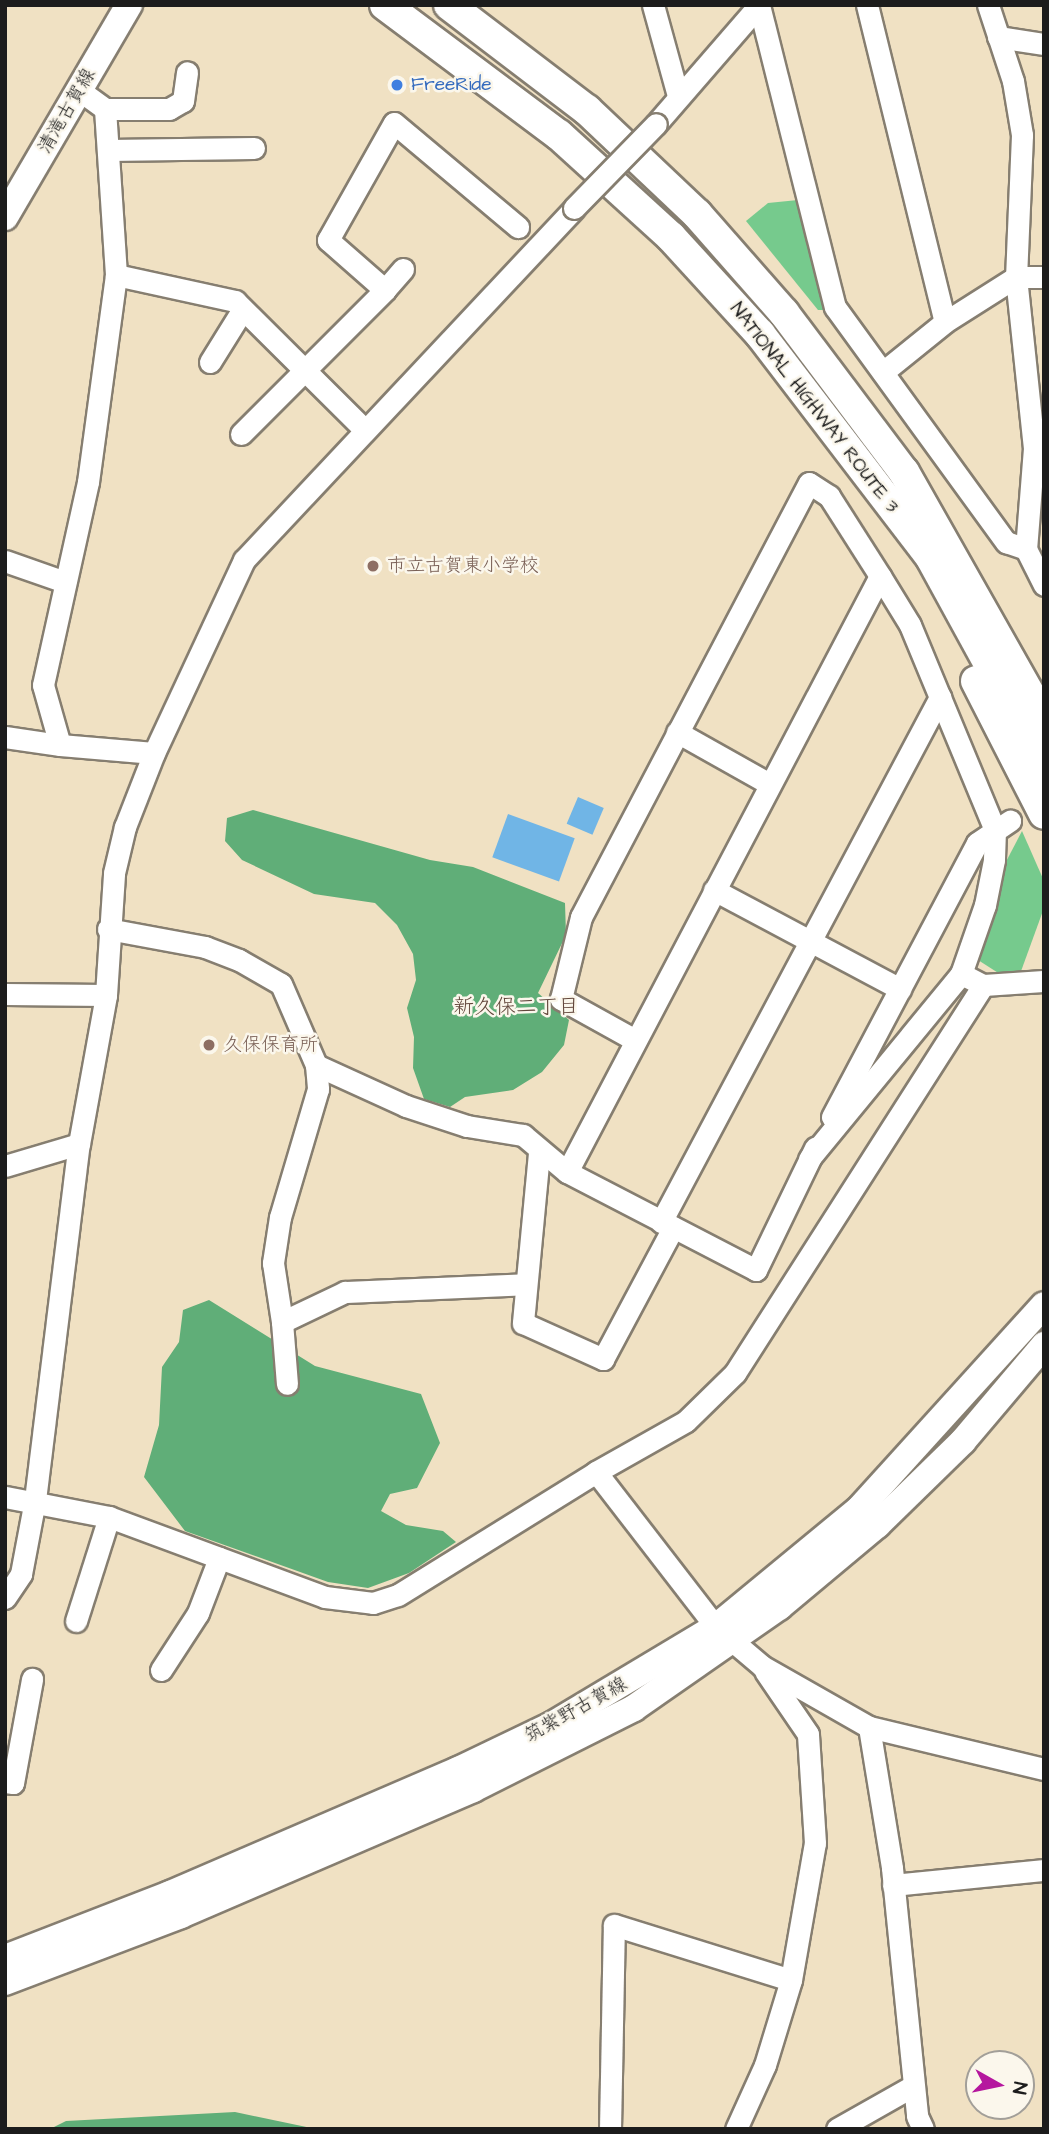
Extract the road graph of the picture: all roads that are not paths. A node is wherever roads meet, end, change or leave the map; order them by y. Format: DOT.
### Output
graph roads {
  1 [pos="129,5"];
  2 [pos="385,5"];
  3 [pos="449,5"];
  4 [pos="653,5"];
  5 [pos="867,5"];
  6 [pos="988,5"];
  7 [pos="998,37"];
  8 [pos="1044,44"];
  9 [pos="187,72"];
  10 [pos="79,90"];
  11 [pos="678,96"];
  12 [pos="105,110"];
  13 [pos="254,148"];
  14 [pos="108,150"];
  15 [pos="5,216"];
  16 [pos="518,227"];
  17 [pos="403,270"];
  18 [pos="116,275"];
  19 [pos="1044,277"];
  20 [pos="1016,278"];
  21 [pos="385,290"];
  22 [pos="243,309"];
  23 [pos="945,322"];
  24 [pos="210,362"];
  25 [pos="305,370"];
  26 [pos="883,372"];
  27 [pos="364,429"];
  28 [pos="241,434"];
  29 [pos="904,472"];
  30 [pos="878,487"];
  31 [pos="1032,538"];
  32 [pos="5,561"];
  33 [pos="880,576"];
  34 [pos="65,582"];
  35 [pos="1044,584"];
  36 [pos="1044,678"];
  37 [pos="940,697"];
  38 [pos="1044,719"];
  39 [pos="677,732"];
  40 [pos="5,737"];
  41 [pos="60,745"];
  42 [pos="154,753"];
  43 [pos="1044,764"];
  44 [pos="768,783"];
  45 [pos="1044,814"];
  46 [pos="1002,825"];
  47 [pos="714,890"];
  48 [pos="108,929"];
  49 [pos="809,940"];
  50 [pos="961,974"];
  51 [pos="1044,981"];
  52 [pos="983,985"];
  53 [pos="900,989"];
  54 [pos="5,995"];
  55 [pos="106,995"];
  56 [pos="635,1040"];
  57 [pos="316,1065"];
  58 [pos="79,1144"];
  59 [pos="539,1153"];
  60 [pos="809,1159"];
  61 [pos="5,1166"];
  62 [pos="567,1172"];
  63 [pos="667,1225"];
  64 [pos="526,1284"];
  65 [pos="1044,1305"];
  66 [pos="282,1322"];
  67 [pos="1044,1345"];
  68 [pos="287,1384"];
  69 [pos="596,1472"];
  70 [pos="5,1497"];
  71 [pos="35,1500"];
  72 [pos="109,1517"];
  73 [pos="219,1558"];
  74 [pos="5,1598"];
  75 [pos="76,1620"];
  76 [pos="724,1635"];
  77 [pos="762,1666"];
  78 [pos="161,1670"];
  79 [pos="32,1679"];
  80 [pos="869,1727"];
  81 [pos="1044,1769"];
  82 [pos="5,1782"];
  83 [pos="1044,1870"];
  84 [pos="893,1885"];
  85 [pos="5,1958"];
  86 [pos="791,1980"];
  87 [pos="5,1982"];
  88 [pos="913,2086"];
  89 [pos="610,2129"];
  90 [pos="736,2129"];
  91 [pos="837,2129"];
  92 [pos="923,2129"];
  1 -- 10 [label="main road, 清滝古賀線"];
  2 -- 30 [label="highway, NATIONAL HIGHWAY ROUTE 3"];
  3 -- 29 [label="highway, NATIONAL HIGHWAY ROUTE 3"];
  4 -- 11 [label="street"];
  5 -- 23 [label="street"];
  6 -- 7 [label="street"];
  7 -- 8 [label="street"];
  7 -- 20 [label="street"];
  9 -- 12 [label="street"];
  10 -- 12 [label="street"];
  10 -- 15 [label="main road, 清滝古賀線"];
  11 -- 26 [label="street"];
  11 -- 27 [label="street, bridge"];
  12 -- 14 [label="street"];
  13 -- 14 [label="street"];
  14 -- 18 [label="street"];
  16 -- 21 [label="street"];
  17 -- 21 [label="street"];
  18 -- 22 [label="street"];
  18 -- 34 [label="street"];
  19 -- 20 [label="street"];
  20 -- 23 [label="street"];
  20 -- 31 [label="street"];
  21 -- 25 [label="street"];
  22 -- 24 [label="street"];
  22 -- 25 [label="street"];
  23 -- 26 [label="street"];
  25 -- 27 [label="street"];
  25 -- 28 [label="street"];
  26 -- 31 [label="street"];
  27 -- 42 [label="street"];
  29 -- 36 [label="highway"];
  29 -- 38 [label="highway, NATIONAL HIGHWAY ROUTE 3"];
  30 -- 43 [label="highway, NATIONAL HIGHWAY ROUTE 3"];
  30 -- 45 [label="highway"];
  31 -- 35 [label="street"];
  32 -- 34 [label="street"];
  33 -- 37 [label="street"];
  33 -- 39 [label="street"];
  33 -- 44 [label="street"];
  34 -- 41 [label="street"];
  37 -- 46 [label="street"];
  37 -- 49 [label="street"];
  39 -- 44 [label="street"];
  39 -- 56 [label="street"];
  40 -- 41 [label="street"];
  41 -- 42 [label="street"];
  42 -- 48 [label="street"];
  44 -- 47 [label="street"];
  46 -- 50 [label="street"];
  46 -- 53 [label="street"];
  47 -- 49 [label="street"];
  47 -- 56 [label="street"];
  48 -- 55 [label="street"];
  48 -- 57 [label="street"];
  49 -- 53 [label="street"];
  49 -- 63 [label="street"];
  50 -- 52 [label="street"];
  50 -- 60 [label="street"];
  51 -- 52 [label="street"];
  52 -- 69 [label="street"];
  53 -- 60 [label="street"];
  54 -- 55 [label="street"];
  55 -- 58 [label="street"];
  56 -- 62 [label="street"];
  57 -- 59 [label="street"];
  57 -- 66 [label="street"];
  58 -- 61 [label="street"];
  58 -- 71 [label="street"];
  59 -- 62 [label="street"];
  59 -- 64 [label="street"];
  60 -- 63 [label="street"];
  62 -- 63 [label="street"];
  63 -- 64 [label="street"];
  64 -- 66 [label="street"];
  65 -- 76 [label="main road, 筑紫野古賀線"];
  66 -- 68 [label="street"];
  67 -- 76 [label="main road, 筑紫野古賀線"];
  69 -- 73 [label="street"];
  69 -- 76 [label="street"];
  70 -- 71 [label="street"];
  71 -- 72 [label="street"];
  71 -- 74 [label="street"];
  72 -- 73 [label="street"];
  72 -- 75 [label="street"];
  73 -- 78 [label="street"];
  76 -- 77 [label="street"];
  76 -- 85 [label="main road, 筑紫野古賀線"];
  76 -- 87 [label="main road, 筑紫野古賀線"];
  77 -- 80 [label="street"];
  77 -- 86 [label="street"];
  79 -- 82 [label="street"];
  80 -- 81 [label="street"];
  80 -- 84 [label="street"];
  83 -- 84 [label="street"];
  84 -- 88 [label="street"];
  86 -- 89 [label="street"];
  86 -- 90 [label="street"];
  88 -- 91 [label="street"];
  88 -- 92 [label="street"];
}
